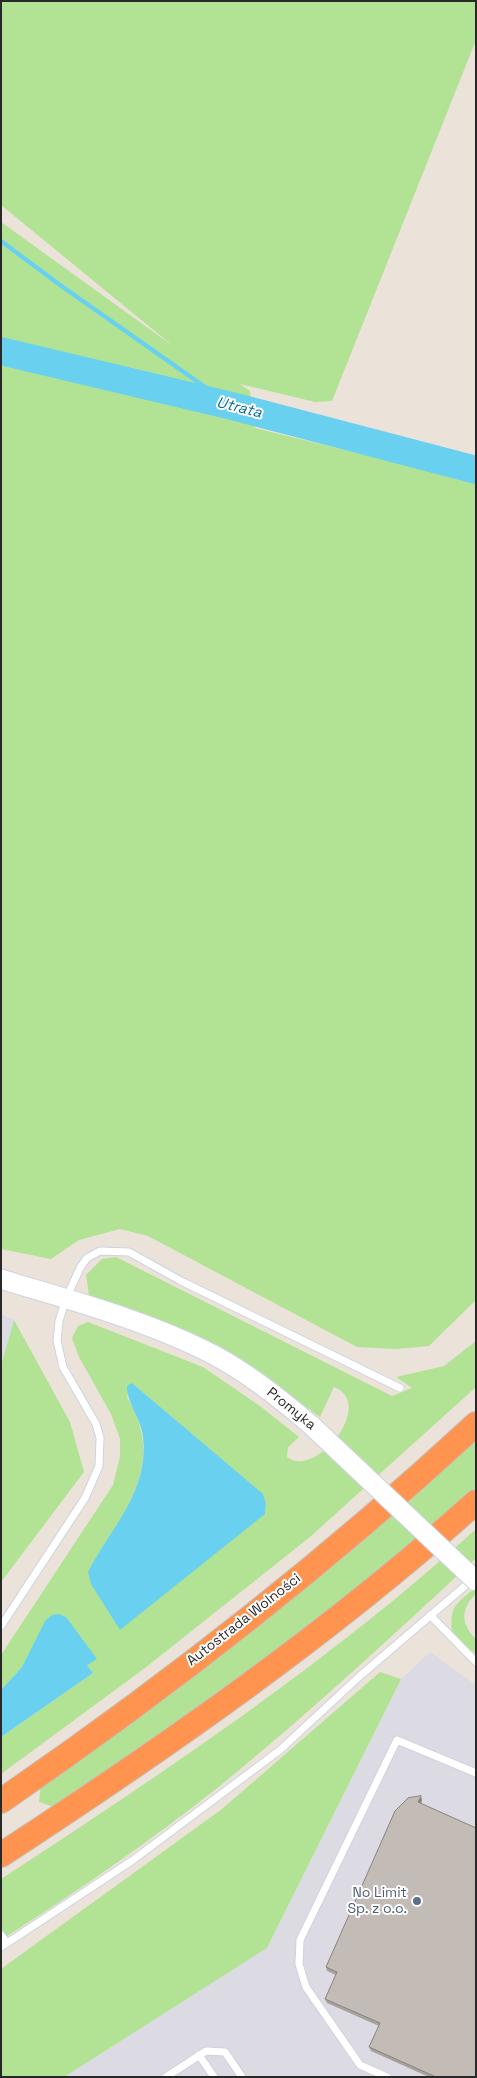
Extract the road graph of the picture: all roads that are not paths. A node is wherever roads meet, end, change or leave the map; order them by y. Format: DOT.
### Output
graph roads {
  1 [pos="1,1279"];
  2 [pos="66,1299"];
  3 [pos="400,1388"];
  4 [pos="476,1424"];
  5 [pos="476,1502"];
  6 [pos="476,1576"];
  7 [pos="476,1581"];
  8 [pos="430,1615"];
  9 [pos="1,1626"];
  10 [pos="476,1662"];
  11 [pos="476,1773"];
  12 [pos="1,1801"];
  13 [pos="1,1855"];
  14 [pos="1,1935"];
  15 [pos="4,1945"];
  16 [pos="200,2055"];
  17 [pos="210,2075"];
  18 [pos="166,2077"];
  19 [pos="242,2077"];
  20 [pos="386,2077"];
  1 -- 2 [label="street, Promyka"];
  2 -- 3 [label="lane"];
  2 -- 7 [label="street, Promyka, bridge"];
  2 -- 9 [label="lane"];
  4 -- 12 [label="highway, Autostrada Wolności"];
  5 -- 13 [label="highway"];
  6 -- 8 [label="lane"];
  8 -- 10 [label="lane"];
  8 -- 15 [label="lane"];
  11 -- 20 [label="lane"];
  14 -- 15 [label="lane"];
  16 -- 17 [label="lane"];
  16 -- 18 [label="lane"];
  16 -- 19 [label="lane"];
}
